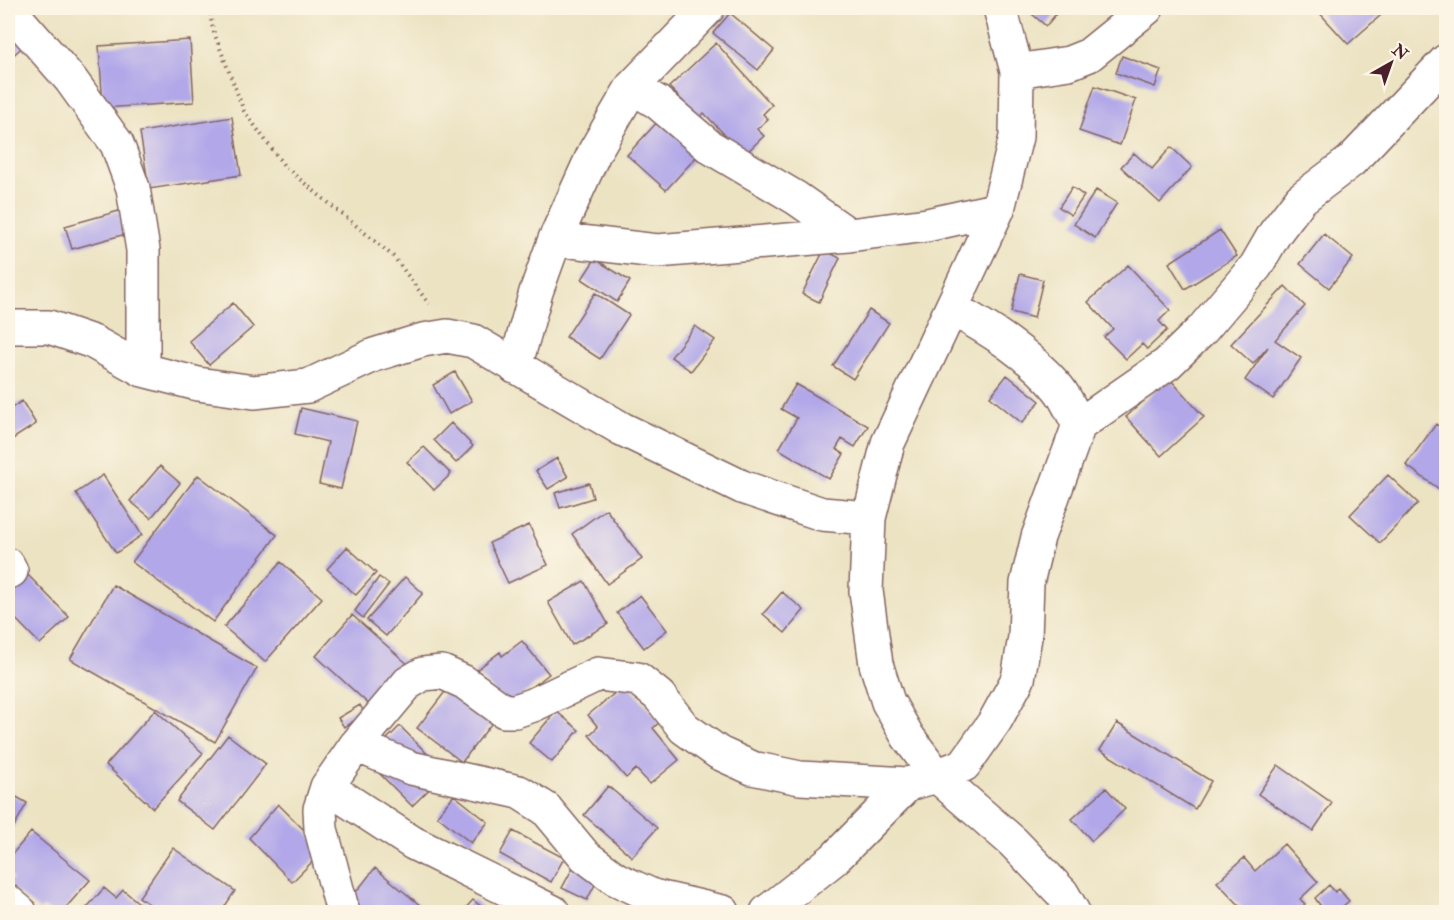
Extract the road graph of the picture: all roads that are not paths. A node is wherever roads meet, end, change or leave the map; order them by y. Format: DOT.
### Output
graph roads {
  1 [pos="8,8"];
  2 [pos="708,8"];
  3 [pos="1000,8"];
  4 [pos="1147,8"];
  5 [pos="1446,61"];
  6 [pos="1017,71"];
  7 [pos="632,87"];
  8 [pos="998,209"];
  9 [pos="849,235"];
  10 [pos="555,239"];
  11 [pos="953,309"];
  12 [pos="8,327"];
  13 [pos="515,367"];
  14 [pos="142,370"];
  15 [pos="1079,425"];
  16 [pos="870,518"];
  17 [pos="356,745"];
  18 [pos="922,780"];
  19 [pos="327,787"];
  20 [pos="8,902"];
  21 [pos="20,912"];
  22 [pos="343,912"];
  23 [pos="553,912"];
  24 [pos="723,912"];
  25 [pos="766,912"];
  26 [pos="1073,912"];
  1 -- 14 [label="street"];
  2 -- 7 [label="street"];
  3 -- 6 [label="street"];
  4 -- 6 [label="street"];
  5 -- 15 [label="street"];
  6 -- 8 [label="street"];
  7 -- 9 [label="street"];
  7 -- 10 [label="street"];
  8 -- 9 [label="street"];
  8 -- 11 [label="street"];
  9 -- 10 [label="street"];
  10 -- 13 [label="street"];
  11 -- 15 [label="street"];
  11 -- 16 [label="street"];
  12 -- 14 [label="street"];
  13 -- 14 [label="street"];
  13 -- 16 [label="street"];
  15 -- 18 [label="street"];
  16 -- 18 [label="street"];
  17 -- 18 [label="street"];
  17 -- 19 [label="street"];
  17 -- 24 [label="street"];
  18 -- 25 [label="street"];
  18 -- 26 [label="street"];
  19 -- 22 [label="street"];
  19 -- 23 [label="street"];
  20 -- 21 [label="street"];
}
